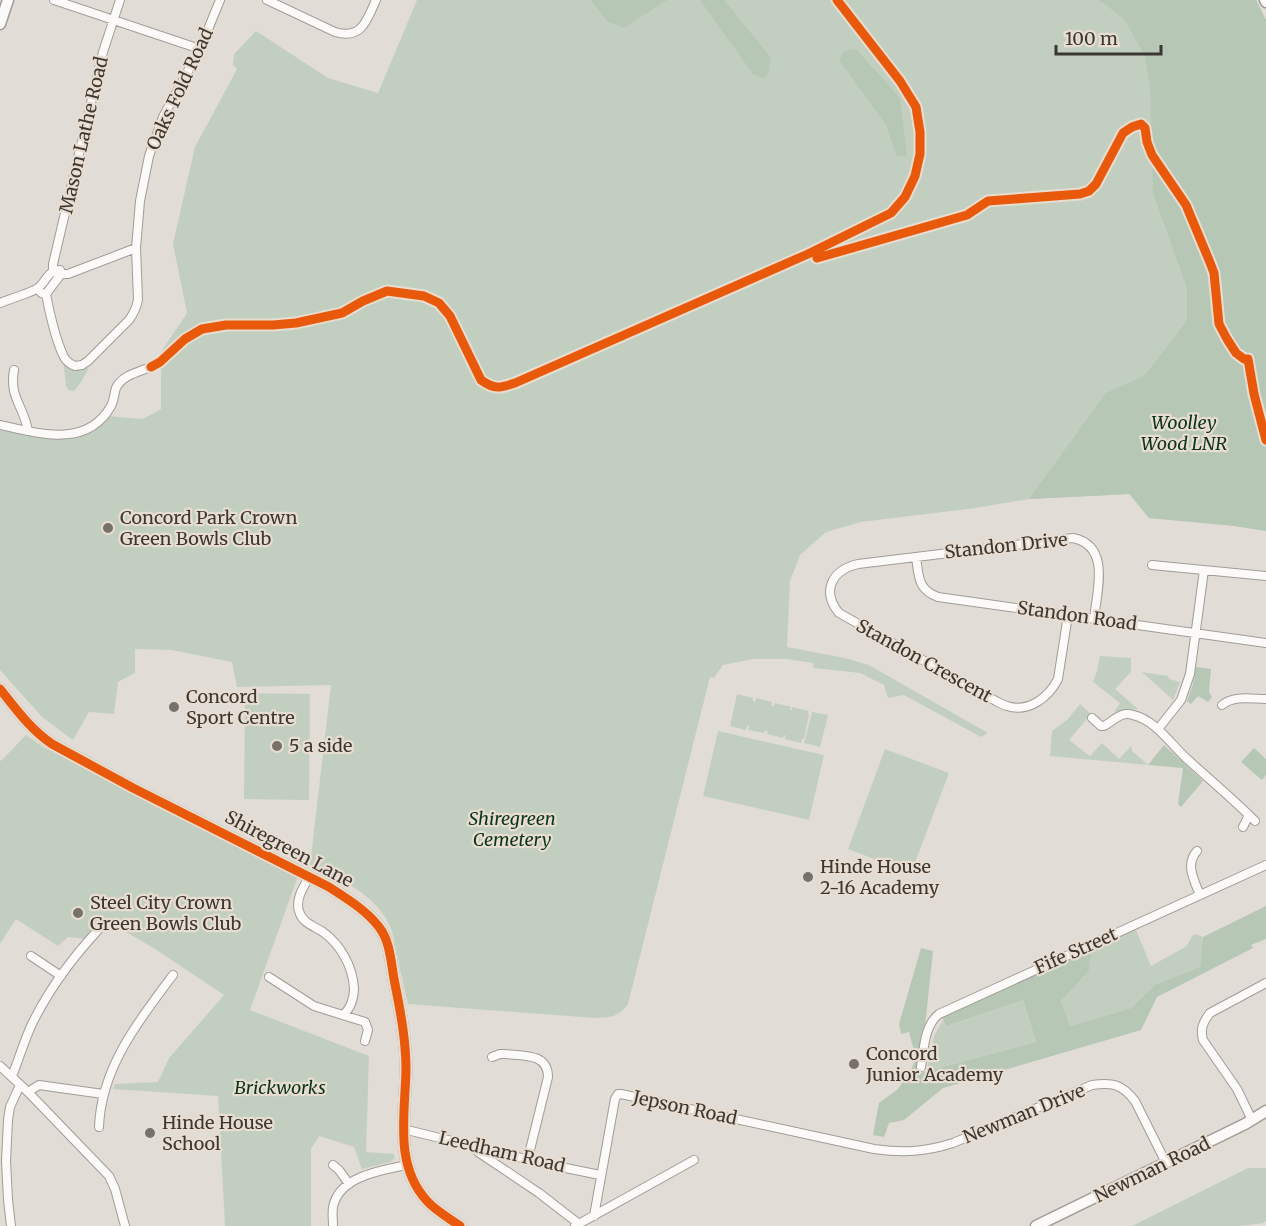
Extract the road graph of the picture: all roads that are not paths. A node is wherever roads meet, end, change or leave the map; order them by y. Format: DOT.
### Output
graph roads {
  1 [pos="8,0"];
  2 [pos="54,0"];
  3 [pos="120,0"];
  4 [pos="220,0"];
  5 [pos="267,0"];
  6 [pos="376,0"];
  7 [pos="113,19"];
  8 [pos="0,24"];
  9 [pos="200,49"];
  10 [pos="136,248"];
  11 [pos="57,272"];
  12 [pos="38,288"];
  13 [pos="46,294"];
  14 [pos="0,303"];
  15 [pos="151,367"];
  16 [pos="14,370"];
  17 [pos="0,425"];
  18 [pos="28,431"];
  19 [pos="916,557"];
  20 [pos="1152,565"];
  21 [pos="1204,570"];
  22 [pos="1266,576"];
  23 [pos="1068,615"];
  24 [pos="1094,619"];
  25 [pos="1195,632"];
  26 [pos="1266,643"];
  27 [pos="0,689"];
  28 [pos="1266,699"];
  29 [pos="1222,705"];
  30 [pos="1092,718"];
  31 [pos="1158,729"];
  32 [pos="1243,827"];
  33 [pos="1197,851"];
  34 [pos="1266,866"];
  35 [pos="310,876"];
  36 [pos="1200,895"];
  37 [pos="99,929"];
  38 [pos="31,956"];
  39 [pos="173,975"];
  40 [pos="61,976"];
  41 [pos="269,977"];
  42 [pos="1266,983"];
  43 [pos="344,1014"];
  44 [pos="365,1041"];
  45 [pos="492,1057"];
  46 [pos="0,1066"];
  47 [pos="921,1067"];
  48 [pos="12,1076"];
  49 [pos="20,1085"];
  50 [pos="28,1092"];
  51 [pos="103,1094"];
  52 [pos="1266,1111"];
  53 [pos="1252,1120"];
  54 [pos="99,1127"];
  55 [pos="404,1129"];
  56 [pos="475,1146"];
  57 [pos="874,1149"];
  58 [pos="528,1158"];
  59 [pos="694,1160"];
  60 [pos="1166,1163"];
  61 [pos="333,1165"];
  62 [pos="407,1165"];
  63 [pos="600,1175"];
  64 [pos="349,1184"];
  65 [pos="4,1200"];
  66 [pos="594,1216"];
  67 [pos="577,1225"];
  68 [pos="11,1226"];
  69 [pos="126,1226"];
  70 [pos="333,1226"];
  71 [pos="460,1226"];
  72 [pos="1036,1226"];
  1 -- 8 [label="street"];
  2 -- 7 [label="street"];
  3 -- 7 [label="street, Mason Lathe Road"];
  4 -- 9 [label="street, Oaks Fold Road"];
  5 -- 6 [label="street"];
  7 -- 9 [label="street"];
  7 -- 11 [label="street, Mason Lathe Road"];
  9 -- 10 [label="street, Oaks Fold Road"];
  10 -- 11 [label="street"];
  10 -- 13 [label="street, Oaks Fold Road"];
  11 -- 12 [label="street"];
  11 -- 13 [label="street"];
  12 -- 13 [label="street"];
  12 -- 14 [label="street"];
  15 -- 18 [label="street"];
  16 -- 18 [label="street"];
  17 -- 18 [label="street"];
  19 -- 23 [label="street, Standon Road"];
  19 -- 23 [label="street, Standon Crescent"];
  19 -- 24 [label="street, Standon Drive"];
  20 -- 21 [label="street"];
  21 -- 22 [label="street"];
  21 -- 25 [label="street"];
  23 -- 24 [label="street, Standon Road"];
  24 -- 25 [label="street, Standon Road"];
  25 -- 26 [label="street, Standon Road"];
  25 -- 31 [label="street"];
  27 -- 35 [label="street, Shiregreen Lane"];
  28 -- 29 [label="street"];
  30 -- 31 [label="street"];
  31 -- 32 [label="street"];
  33 -- 36 [label="street"];
  34 -- 36 [label="street, Fife Street"];
  35 -- 43 [label="street"];
  35 -- 55 [label="street, Shiregreen Lane"];
  36 -- 47 [label="street, Fife Street"];
  37 -- 40 [label="street"];
  38 -- 40 [label="street"];
  39 -- 51 [label="street"];
  40 -- 48 [label="street"];
  41 -- 43 [label="street"];
  42 -- 53 [label="street"];
  43 -- 44 [label="street"];
  45 -- 58 [label="street"];
  46 -- 48 [label="street"];
  48 -- 49 [label="street"];
  49 -- 50 [label="street"];
  49 -- 65 [label="street"];
  50 -- 51 [label="street"];
  50 -- 69 [label="street"];
  51 -- 54 [label="street"];
  52 -- 53 [label="street, Newman Road"];
  53 -- 60 [label="street, Newman Road"];
  55 -- 56 [label="street, Leedham Road"];
  55 -- 62 [label="street, Shiregreen Lane"];
  56 -- 58 [label="street, Leedham Road"];
  56 -- 67 [label="street"];
  57 -- 60 [label="street, Newman Drive"];
  57 -- 63 [label="street, Jepson Road"];
  58 -- 63 [label="street, Leedham Road"];
  59 -- 66 [label="street"];
  60 -- 72 [label="street, Newman Road"];
  61 -- 64 [label="street"];
  62 -- 64 [label="street"];
  62 -- 71 [label="street, Shiregreen Lane"];
  63 -- 66 [label="street, Jepson Road"];
  64 -- 70 [label="street"];
  65 -- 68 [label="street"];
  66 -- 67 [label="street"];
}
